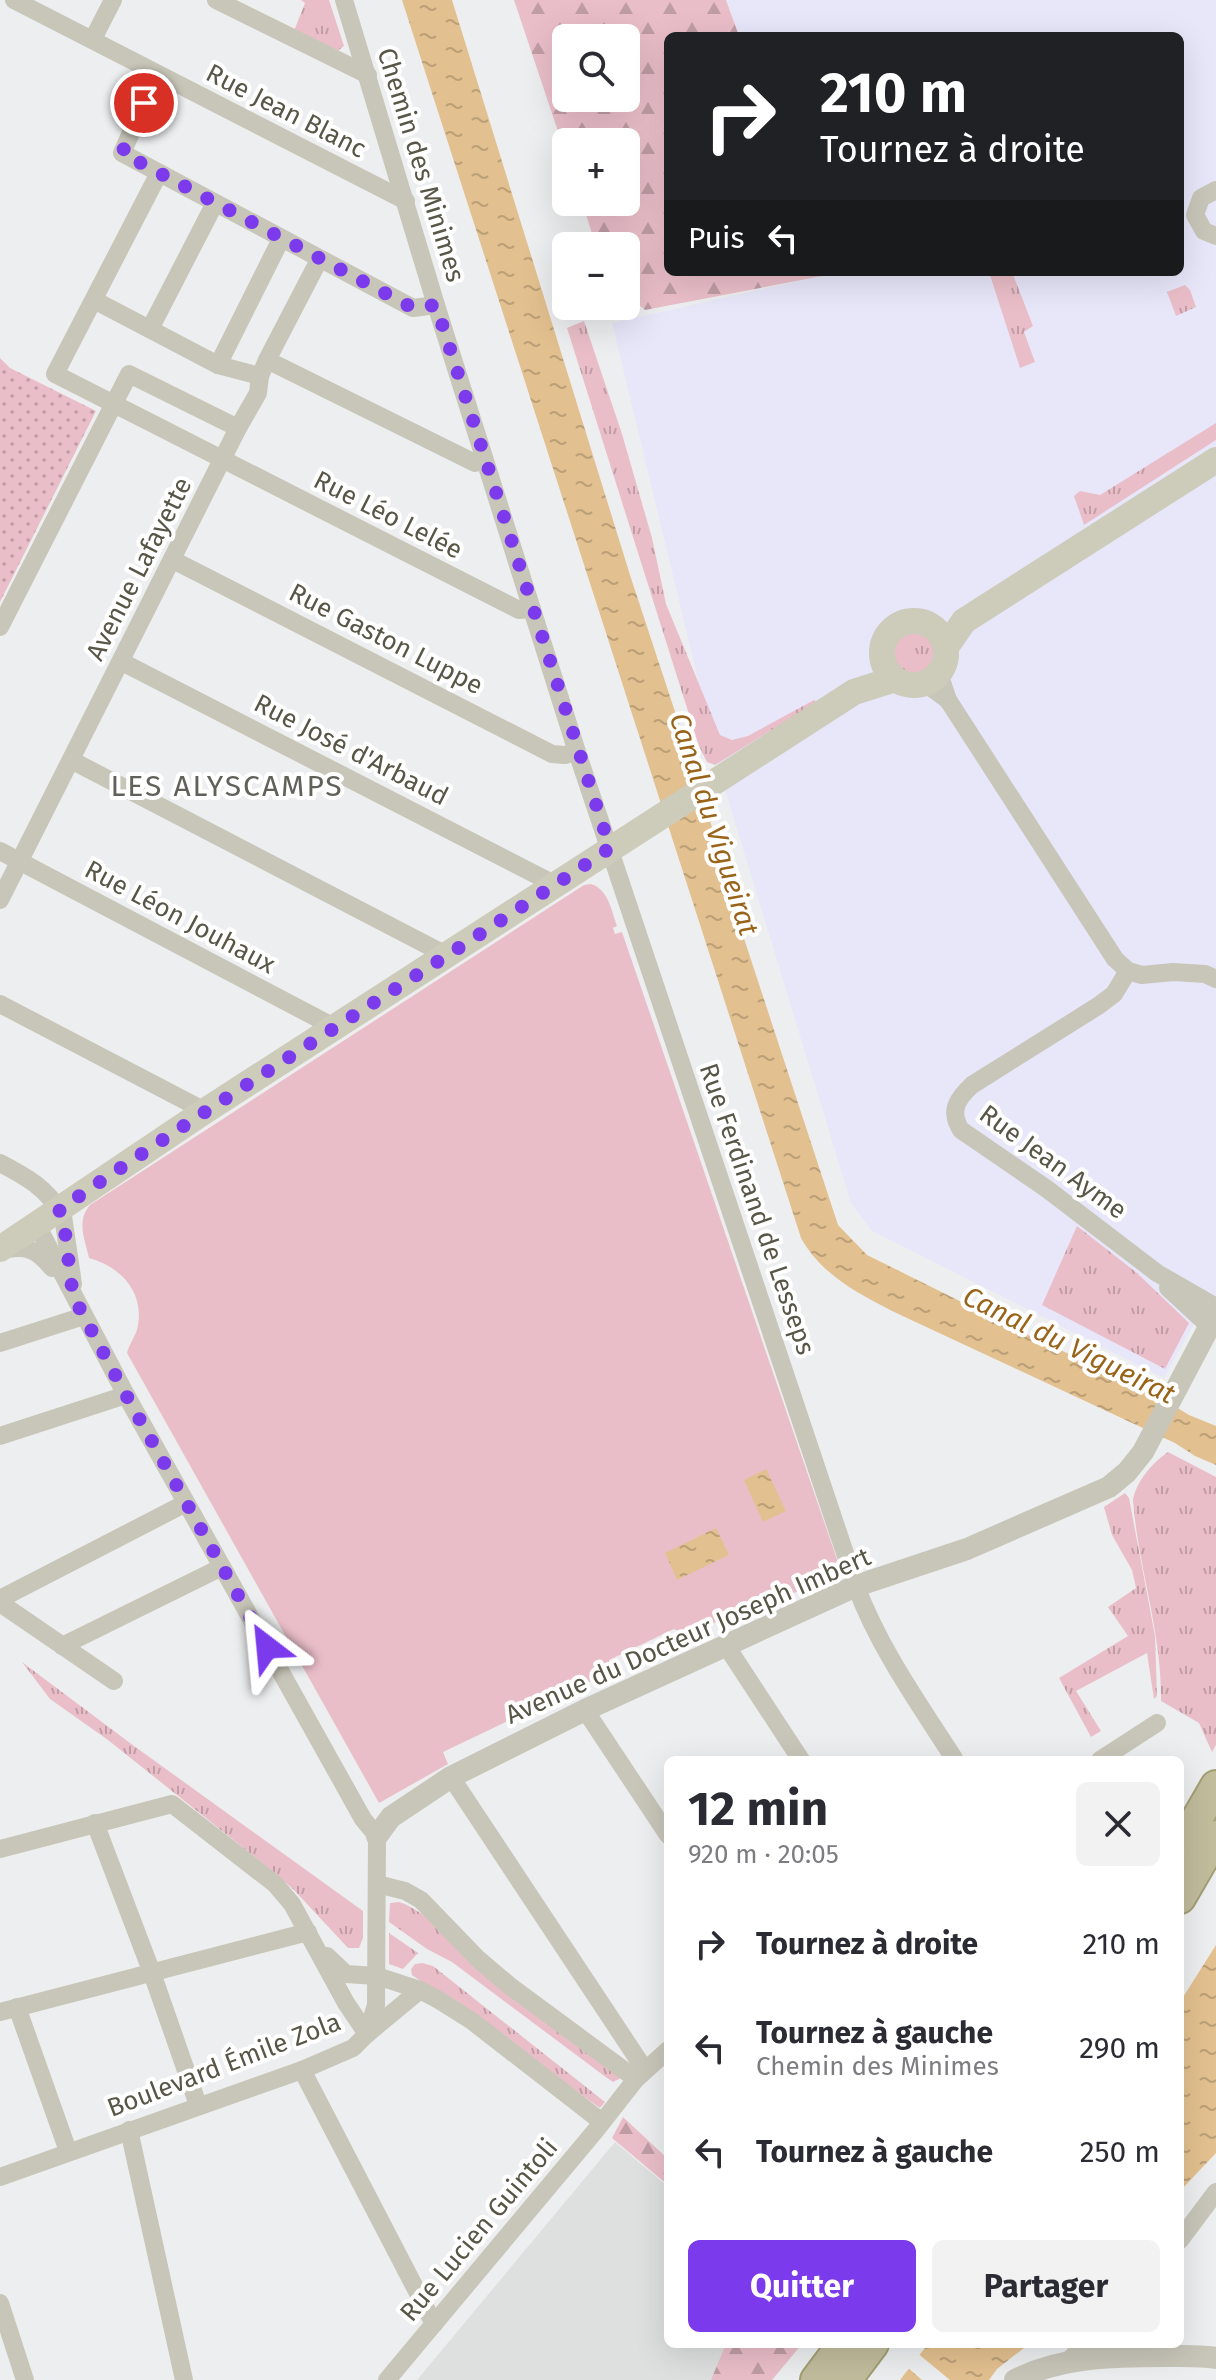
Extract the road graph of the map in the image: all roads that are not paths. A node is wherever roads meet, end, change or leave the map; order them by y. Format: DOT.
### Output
graph roads {
  1 [pos="14,0"];
  2 [pos="113,0"];
  3 [pos="216,0"];
  4 [pos="344,0"];
  5 [pos="93,39"];
  6 [pos="157,74"];
  7 [pos="368,75"];
  8 [pos="159,173"];
  9 [pos="1216,190"];
  10 [pos="406,201"];
  11 [pos="215,203"];
  12 [pos="1216,236"];
  13 [pos="281,239"];
  14 [pos="319,260"];
  15 [pos="94,300"];
  16 [pos="436,305"];
  17 [pos="150,329"];
  18 [pos="218,365"];
  19 [pos="263,368"];
  20 [pos="113,404"];
  21 [pos="238,428"];
  22 [pos="222,460"];
  23 [pos="484,460"];
  24 [pos="1216,460"];
  25 [pos="173,560"];
  26 [pos="532,609"];
  27 [pos="964,621"];
  28 [pos="931,625"];
  29 [pos="0,627"];
  30 [pos="946,647"];
  31 [pos="122,662"];
  32 [pos="889,668"];
  33 [pos="932,678"];
  34 [pos="577,752"];
  35 [pos="71,760"];
  36 [pos="610,848"];
  37 [pos="0,851"];
  38 [pos="20,862"];
  39 [pos="556,885"];
  40 [pos="0,900"];
  41 [pos="448,956"];
  42 [pos="1128,971"];
  43 [pos="1216,979"];
  44 [pos="0,1004"];
  45 [pos="336,1028"];
  46 [pos="205,1111"];
  47 [pos="0,1163"];
  48 [pos="47,1218"];
  49 [pos="0,1250"];
  50 [pos="73,1291"];
  51 [pos="84,1316"];
  52 [pos="1214,1323"];
  53 [pos="0,1343"];
  54 [pos="126,1395"];
  55 [pos="0,1436"];
  56 [pos="186,1503"];
  57 [pos="222,1567"];
  58 [pos="856,1586"];
  59 [pos="0,1601"];
  60 [pos="62,1646"];
  61 [pos="727,1647"];
  62 [pos="114,1681"];
  63 [pos="585,1710"];
  64 [pos="1157,1723"];
  65 [pos="798,1756"];
  66 [pos="952,1756"];
  67 [pos="1106,1756"];
  68 [pos="451,1777"];
  69 [pos="1216,1786"];
  70 [pos="95,1823"];
  71 [pos="664,1829"];
  72 [pos="377,1836"];
  73 [pos="1216,1836"];
  74 [pos="1184,1841"];
  75 [pos="0,1849"];
  76 [pos="377,1884"];
  77 [pos="1184,1891"];
  78 [pos="308,1932"];
  79 [pos="152,1973"];
  80 [pos="377,1976"];
  81 [pos="420,1990"];
  82 [pos="8,2010"];
  83 [pos="367,2034"];
  84 [pos="664,2054"];
  85 [pos="302,2070"];
  86 [pos="641,2074"];
  87 [pos="198,2105"];
  88 [pos="606,2117"];
  89 [pos="129,2130"];
  90 [pos="68,2151"];
  91 [pos="0,2177"];
  92 [pos="1216,2192"];
  93 [pos="1184,2235"];
  94 [pos="0,2303"];
  95 [pos="434,2324"];
  96 [pos="866,2348"];
  97 [pos="1077,2352"];
  98 [pos="1216,2358"];
  99 [pos="830,2368"];
  100 [pos="25,2380"];
  101 [pos="184,2380"];
  102 [pos="387,2380"];
  103 [pos="1015,2380"];
  1 -- 5 [label="street, Rue Jean Blanc"];
  2 -- 5 [label="street"];
  3 -- 7 [label="street"];
  4 -- 7 [label="street, Chemin des Minimes"];
  5 -- 6 [label="street, Rue Jean Blanc"];
  6 -- 8 [label="street"];
  6 -- 10 [label="street, Rue Jean Blanc"];
  7 -- 10 [label="street, Chemin des Minimes"];
  8 -- 11 [label="street"];
  8 -- 15 [label="street"];
  9 -- 12 [label="street"];
  10 -- 16 [label="street, Chemin des Minimes"];
  11 -- 13 [label="street"];
  11 -- 17 [label="street"];
  13 -- 14 [label="street"];
  13 -- 18 [label="street"];
  14 -- 16 [label="street"];
  14 -- 19 [label="street, Avenue Lafayette"];
  15 -- 17 [label="street"];
  15 -- 20 [label="street, Rue Léo Lelée"];
  16 -- 23 [label="street, Chemin des Minimes"];
  17 -- 18 [label="street"];
  18 -- 19 [label="street"];
  19 -- 21 [label="street, Avenue Lafayette"];
  19 -- 23 [label="street"];
  20 -- 21 [label="street"];
  20 -- 22 [label="street, Rue Léo Lelée"];
  20 -- 29 [label="street"];
  21 -- 22 [label="street, Avenue Lafayette"];
  22 -- 25 [label="street, Avenue Lafayette"];
  22 -- 26 [label="street, Rue Léo Lelée"];
  23 -- 26 [label="street, Chemin des Minimes"];
  24 -- 27 [label="main road"];
  25 -- 31 [label="street, Avenue Lafayette"];
  25 -- 34 [label="street, Rue Gaston Luppe"];
  26 -- 34 [label="street, Chemin des Minimes"];
  27 -- 28 [label="main road"];
  27 -- 30 [label="main road"];
  28 -- 30 [label="main road"];
  28 -- 32 [label="main road"];
  30 -- 33 [label="main road"];
  31 -- 35 [label="street, Avenue Lafayette"];
  31 -- 39 [label="street, Rue José d'Arbaud"];
  32 -- 33 [label="main road"];
  32 -- 36 [label="main road"];
  33 -- 42 [label="street"];
  34 -- 36 [label="street, Chemin des Minimes"];
  35 -- 38 [label="street, Avenue Lafayette"];
  35 -- 41 [label="street"];
  36 -- 39 [label="main road"];
  36 -- 58 [label="street, Rue Ferdinand de Lesseps"];
  37 -- 38 [label="street, Rue Léon Jouhaux"];
  38 -- 40 [label="street, Avenue Lafayette"];
  38 -- 45 [label="street, Rue Léon Jouhaux"];
  39 -- 41 [label="main road"];
  41 -- 45 [label="main road"];
  42 -- 43 [label="street"];
  42 -- 52 [label="street, Rue Jean Ayme"];
  44 -- 46 [label="street"];
  45 -- 46 [label="main road"];
  46 -- 48 [label="main road"];
  47 -- 48 [label="street"];
  48 -- 49 [label="main road"];
  48 -- 50 [label="street"];
  48 -- 50 [label="street"];
  49 -- 50 [label="street"];
  50 -- 51 [label="street"];
  51 -- 53 [label="street"];
  51 -- 54 [label="street"];
  52 -- 58 [label="street, Avenue du Docteur Joseph Imbert"];
  54 -- 55 [label="street"];
  54 -- 56 [label="street"];
  56 -- 57 [label="street"];
  56 -- 59 [label="street"];
  57 -- 60 [label="street"];
  57 -- 72 [label="street"];
  58 -- 61 [label="street, Avenue du Docteur Joseph Imbert"];
  58 -- 66 [label="street, Rue Ferdinand de Lesseps"];
  59 -- 60 [label="street"];
  60 -- 62 [label="street"];
  61 -- 63 [label="street, Avenue du Docteur Joseph Imbert"];
  61 -- 65 [label="street"];
  63 -- 68 [label="street, Avenue du Docteur Joseph Imbert"];
  63 -- 71 [label="street"];
  64 -- 67 [label="street"];
  68 -- 72 [label="street, Avenue du Docteur Joseph Imbert"];
  68 -- 86 [label="street"];
  69 -- 74 [label="highway"];
  70 -- 75 [label="street"];
  70 -- 78 [label="street"];
  70 -- 79 [label="street"];
  72 -- 76 [label="street, Boulevard Émile Zola"];
  73 -- 77 [label="highway"];
  76 -- 80 [label="street, Boulevard Émile Zola"];
  76 -- 86 [label="street"];
  78 -- 79 [label="street"];
  78 -- 80 [label="street"];
  78 -- 83 [label="street"];
  79 -- 82 [label="street"];
  79 -- 87 [label="street"];
  80 -- 81 [label="street"];
  80 -- 83 [label="street, Boulevard Émile Zola"];
  81 -- 83 [label="street"];
  81 -- 88 [label="street"];
  82 -- 90 [label="street"];
  83 -- 85 [label="street, Boulevard Émile Zola"];
  84 -- 86 [label="street, Rue Lucien Guintoli"];
  85 -- 87 [label="street, Boulevard Émile Zola"];
  85 -- 95 [label="street"];
  86 -- 88 [label="street, Rue Lucien Guintoli"];
  87 -- 89 [label="street, Boulevard Émile Zola"];
  88 -- 95 [label="street, Rue Lucien Guintoli"];
  89 -- 90 [label="street, Boulevard Émile Zola"];
  89 -- 101 [label="street"];
  90 -- 91 [label="street, Boulevard Émile Zola"];
  92 -- 93 [label="street"];
  94 -- 100 [label="street"];
  95 -- 102 [label="street, Rue Lucien Guintoli"];
  96 -- 99 [label="highway"];
  97 -- 98 [label="street"];
  97 -- 103 [label="street"];
}
